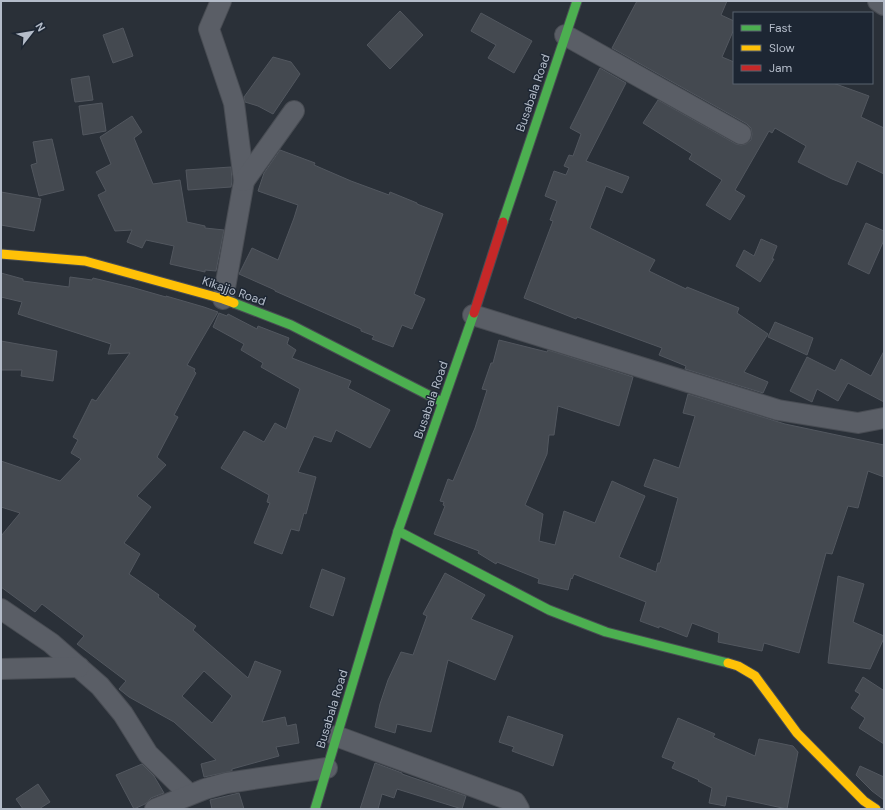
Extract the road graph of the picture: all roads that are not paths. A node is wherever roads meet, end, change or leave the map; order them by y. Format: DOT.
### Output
graph roads {
  1 [pos="221,1"];
  2 [pos="576,1"];
  3 [pos="878,1"];
  4 [pos="884,5"];
  5 [pos="565,35"];
  6 [pos="294,111"];
  7 [pos="741,134"];
  8 [pos="244,181"];
  9 [pos="1,254"];
  10 [pos="224,298"];
  11 [pos="473,315"];
  12 [pos="442,402"];
  13 [pos="884,418"];
  14 [pos="398,531"];
  15 [pos="1,609"];
  16 [pos="79,667"];
  17 [pos="1,669"];
  18 [pos="336,736"];
  19 [pos="327,768"];
  20 [pos="189,794"];
  21 [pos="155,809"];
  22 [pos="315,809"];
  23 [pos="519,809"];
  24 [pos="876,809"];
  1 -- 8 [label="street"];
  2 -- 5 [label="street, Busabala Road"];
  3 -- 4 [label="street"];
  5 -- 7 [label="street"];
  5 -- 11 [label="street, Busabala Road"];
  6 -- 8 [label="street"];
  8 -- 10 [label="street"];
  9 -- 10 [label="street, Kikajjo Road"];
  10 -- 12 [label="street, Kikajjo Road"];
  11 -- 12 [label="street, Busabala Road"];
  11 -- 13 [label="street"];
  12 -- 14 [label="street, Busabala Road"];
  14 -- 18 [label="street, Busabala Road"];
  14 -- 24 [label="street"];
  15 -- 16 [label="street"];
  16 -- 17 [label="street"];
  16 -- 20 [label="street"];
  18 -- 19 [label="street, Busabala Road"];
  18 -- 23 [label="street"];
  19 -- 20 [label="street"];
  19 -- 22 [label="street, Busabala Road"];
  20 -- 21 [label="street"];
}
